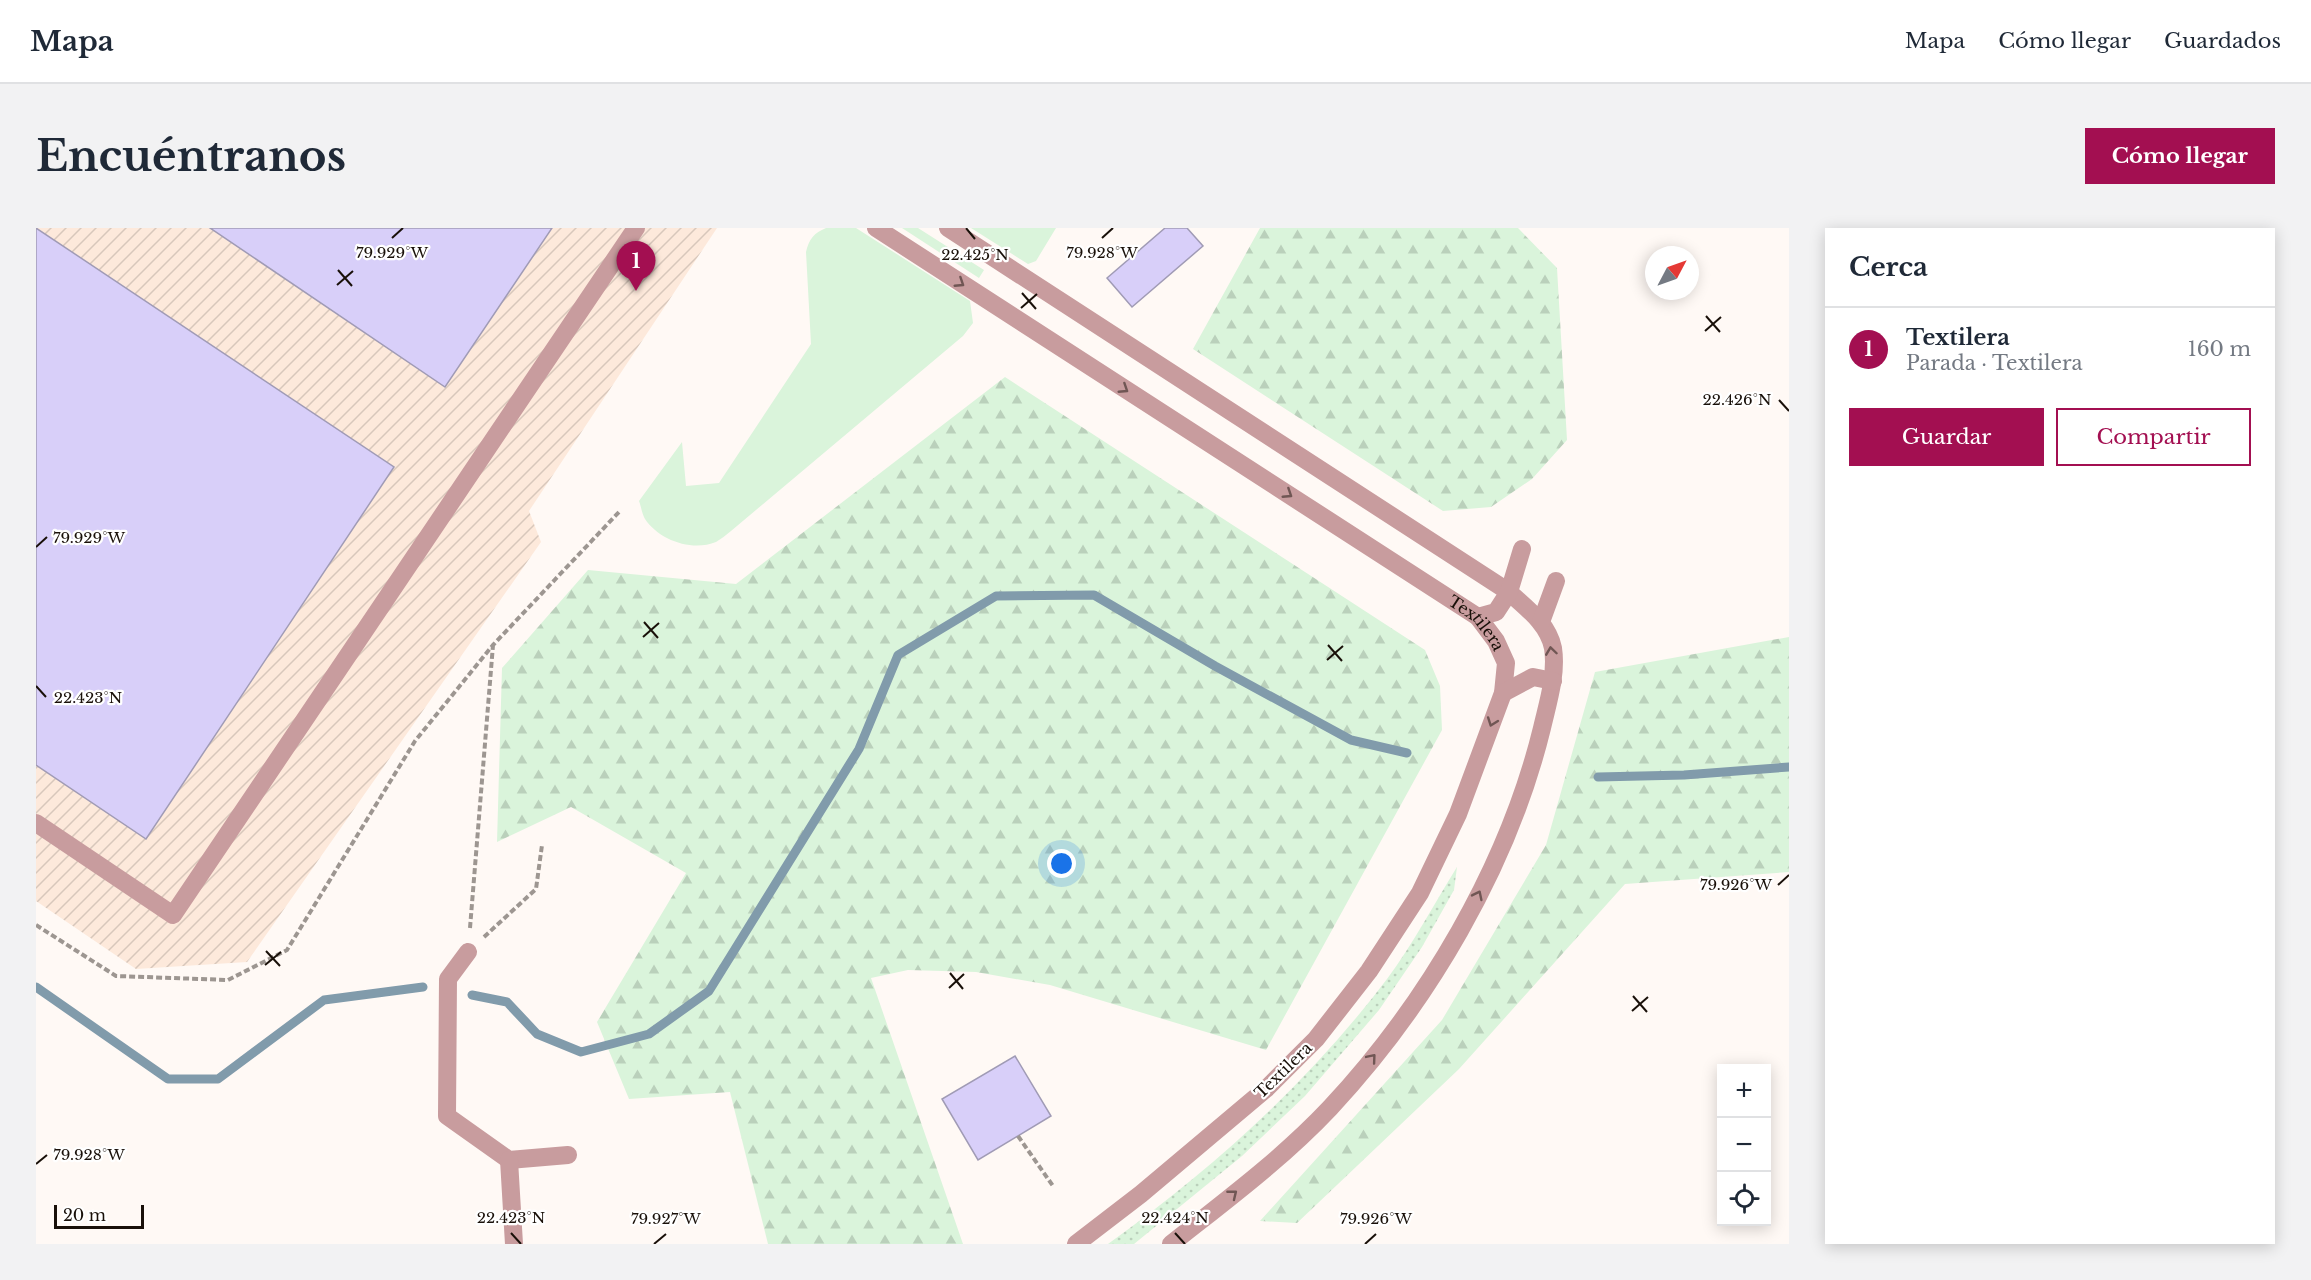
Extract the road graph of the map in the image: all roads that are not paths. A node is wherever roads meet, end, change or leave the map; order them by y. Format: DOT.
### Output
graph roads {
  1 [pos="636,228"];
  2 [pos="876,228"];
  3 [pos="948,228"];
  4 [pos="1522,549"];
  5 [pos="1556,581"];
  6 [pos="1509,592"];
  7 [pos="1478,617"];
  8 [pos="1541,622"];
  9 [pos="1553,681"];
  10 [pos="1503,693"];
  11 [pos="36,822"];
  12 [pos="468,952"];
  13 [pos="568,1155"];
  14 [pos="509,1160"];
  15 [pos="514,1244"];
  16 [pos="1076,1244"];
  17 [pos="1171,1244"];
  1 -- 11 [label="street"];
  2 -- 7 [label="street, Textilera, one-way"];
  3 -- 6 [label="street"];
  4 -- 6 [label="street"];
  5 -- 8 [label="street"];
  6 -- 7 [label="street"];
  6 -- 8 [label="street"];
  7 -- 10 [label="street, Textilera"];
  9 -- 8 [label="street, one-way"];
  9 -- 10 [label="street"];
  17 -- 9 [label="street, one-way"];
  10 -- 16 [label="street, Textilera, one-way"];
  12 -- 14 [label="street"];
  13 -- 14 [label="street"];
  14 -- 15 [label="street"];
}
